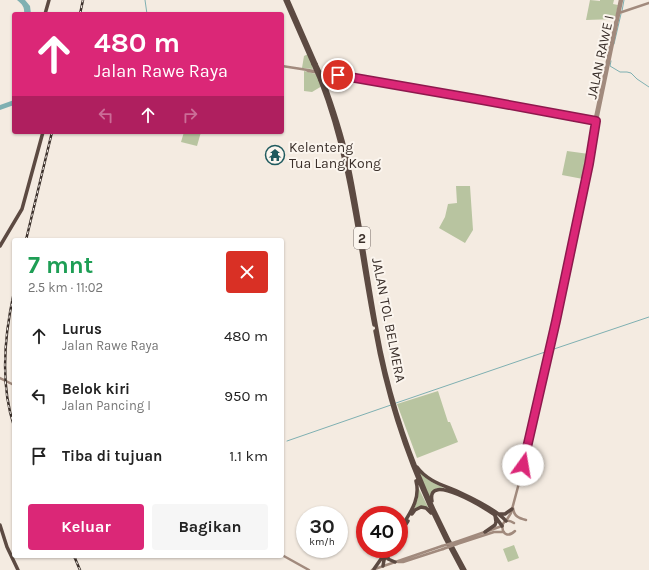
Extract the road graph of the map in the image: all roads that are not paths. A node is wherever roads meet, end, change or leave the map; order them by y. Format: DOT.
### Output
graph roads {
  1 [pos="50,0"];
  2 [pos="285,0"];
  3 [pos="288,0"];
  4 [pos="621,0"];
  5 [pos="649,3"];
  6 [pos="47,12"];
  7 [pos="620,13"];
  8 [pos="315,64"];
  9 [pos="284,66"];
  10 [pos="596,119"];
  11 [pos="41,134"];
  12 [pos="41,134"];
  13 [pos="0,242"];
  14 [pos="0,246"];
  15 [pos="0,378"];
  16 [pos="12,384"];
  17 [pos="394,409"];
  18 [pos="411,455"];
  19 [pos="412,467"];
  20 [pos="514,503"];
  21 [pos="512,509"];
  22 [pos="408,514"];
  23 [pos="434,515"];
  24 [pos="496,515"];
  25 [pos="408,519"];
  26 [pos="526,520"];
  27 [pos="506,521"];
  28 [pos="514,523"];
  29 [pos="0,524"];
  30 [pos="502,526"];
  31 [pos="515,531"];
  32 [pos="485,532"];
  33 [pos="504,532"];
  34 [pos="0,533"];
  35 [pos="457,543"];
  36 [pos="284,556"];
  37 [pos="383,558"];
  38 [pos="385,558"];
  39 [pos="388,558"];
  40 [pos="395,562"];
  41 [pos="383,566"];
  42 [pos="16,570"];
  43 [pos="309,570"];
  44 [pos="373,570"];
  45 [pos="462,570"];
  46 [pos="465,570"];
  1 -- 6 [label="highway"];
  2 -- 8 [label="highway, JALAN TOL BELMERA / 2"];
  3 -- 8 [label="highway, JALAN TOL BELMERA / 2"];
  4 -- 7 [label="street, JALAN RAWE I"];
  5 -- 7 [label="street"];
  7 -- 10 [label="street, JALAN RAWE I"];
  8 -- 17 [label="highway, JALAN TOL BELMERA / 2, bridge"];
  9 -- 10 [label="street"];
  10 -- 20 [label="street, JALAN RAWE I"];
  11 -- 13 [label="highway"];
  12 -- 14 [label="highway"];
  15 -- 16 [label="street"];
  17 -- 18 [label="highway, JALAN TOL BELMERA / 2"];
  17 -- 19 [label="highway, JALAN TOL BELMERA / 2"];
  18 -- 23 [label="highway, JALAN TOL BELMERA / 2"];
  18 -- 24 [label="highway"];
  19 -- 22 [label="highway"];
  19 -- 23 [label="highway, JALAN TOL BELMERA / 2"];
  20 -- 21 [label="street, JALAN RAWE I"];
  20 -- 26 [label="street"];
  21 -- 24 [label="highway"];
  21 -- 27 [label="street, JALAN RAWE I"];
  23 -- 24 [label="highway"];
  23 -- 25 [label="highway"];
  23 -- 45 [label="highway, JALAN TOL BELMERA / 2"];
  23 -- 46 [label="highway, JALAN TOL BELMERA / 2"];
  24 -- 27 [label="highway"];
  24 -- 30 [label="highway"];
  24 -- 32 [label="highway"];
  27 -- 28 [label="street"];
  27 -- 30 [label="street, JALAN RAWE I"];
  29 -- 42 [label="highway"];
  30 -- 32 [label="street"];
  30 -- 33 [label="street"];
  31 -- 33 [label="street"];
  32 -- 35 [label="street"];
  33 -- 35 [label="street"];
  34 -- 42 [label="highway"];
  35 -- 40 [label="street, bridge"];
  36 -- 43 [label="street"];
  37 -- 44 [label="highway"];
  38 -- 41 [label="highway"];
  39 -- 40 [label="highway"];
  40 -- 41 [label="street"];
  41 -- 44 [label="street"];
}
